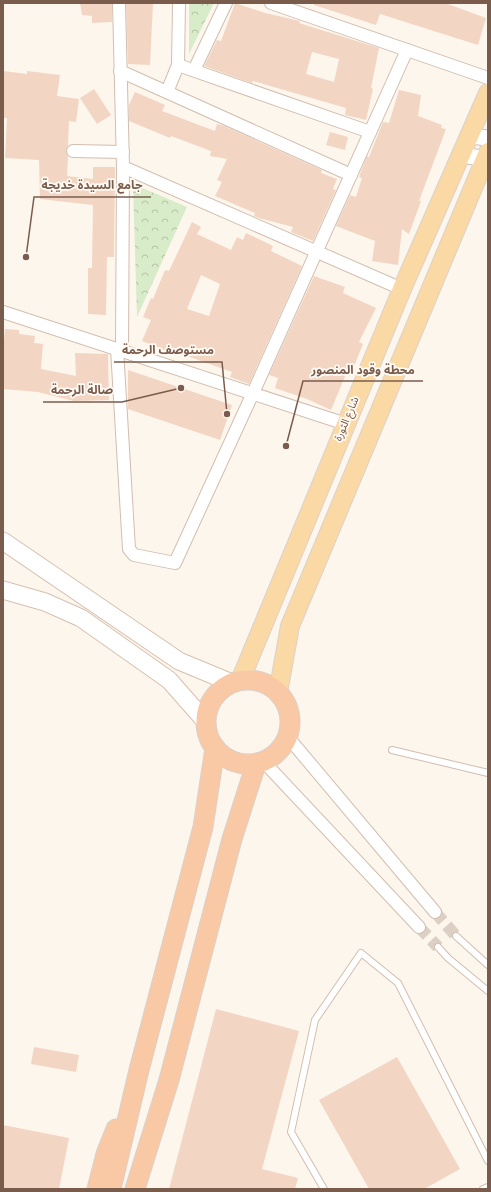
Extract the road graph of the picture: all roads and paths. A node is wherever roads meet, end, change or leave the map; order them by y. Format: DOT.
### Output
graph roads {
  1 [pos="119,3"];
  2 [pos="178,3"];
  3 [pos="226,3"];
  4 [pos="271,3"];
  5 [pos="407,50"];
  6 [pos="178,65"];
  7 [pos="194,70"];
  8 [pos="120,71"];
  9 [pos="488,78"];
  10 [pos="167,92"];
  11 [pos="488,93"];
  12 [pos="370,132"];
  13 [pos="470,136"];
  14 [pos="488,138"];
  15 [pos="73,151"];
  16 [pos="123,152"];
  17 [pos="461,155"];
  18 [pos="487,157"];
  19 [pos="124,167"];
  20 [pos="351,175"];
  21 [pos="317,251"];
  22 [pos="402,289"];
  23 [pos="3,312"];
  24 [pos="120,350"];
  25 [pos="253,394"];
  26 [pos="346,424"];
  27 [pos="3,541"];
  28 [pos="3,590"];
  29 [pos="236,682"];
  30 [pos="278,693"];
  31 [pos="206,722"];
  32 [pos="287,736"];
  33 [pos="215,748"];
  34 [pos="392,750"];
  35 [pos="259,762"];
  36 [pos="488,773"];
  37 [pos="435,912"];
  38 [pos="419,927"];
  39 [pos="456,936"];
  40 [pos="438,947"];
  41 [pos="488,965"];
  42 [pos="488,991"];
  43 [pos="139,1070"];
  44 [pos="169,1080"];
  45 [pos="488,1161"];
  46 [pos="488,1187"];
  47 [pos="97,1189"];
  48 [pos="111,1189"];
  49 [pos="135,1189"];
  50 [pos="148,1189"];
  51 [pos="324,1189"];
  52 [pos="483,1189"];
  1 -- 8 [label="street"];
  2 -- 6 [label="street"];
  3 -- 7 [label="street"];
  4 -- 5 [label="street"];
  5 -- 9 [label="street"];
  5 -- 12 [label="street"];
  6 -- 7 [label="street"];
  6 -- 10 [label="street"];
  7 -- 12 [label="street"];
  8 -- 10 [label="street"];
  8 -- 16 [label="street"];
  10 -- 20 [label="street"];
  11 -- 13 [label="main road, شارع الثورة"];
  12 -- 20 [label="street"];
  13 -- 14 [label="street"];
  13 -- 17 [label="main road, شارع الثورة"];
  15 -- 16 [label="street"];
  16 -- 19 [label="street"];
  17 -- 18 [label="street"];
  17 -- 22 [label="main road, شارع الثورة"];
  18 -- 30 [label="main road"];
  19 -- 21 [label="street"];
  19 -- 24 [label="street"];
  20 -- 21 [label="street"];
  21 -- 22 [label="street"];
  21 -- 25 [label="street"];
  22 -- 26 [label="main road, شارع الثورة"];
  23 -- 24 [label="street"];
  24 -- 25 [label="street"];
  24 -- 25 [label="street"];
  25 -- 26 [label="street"];
  26 -- 29 [label="main road, شارع الثورة"];
  27 -- 29 [label="main road"];
  28 -- 31 [label="main road"];
  29 -- 30 [label="highway"];
  29 -- 31 [label="highway"];
  30 -- 32 [label="highway"];
  31 -- 33 [label="highway"];
  32 -- 35 [label="highway"];
  32 -- 37 [label="street"];
  33 -- 35 [label="highway"];
  33 -- 43 [label="highway"];
  34 -- 36 [label="lane"];
  35 -- 38 [label="street"];
  35 -- 44 [label="highway"];
  39 -- 41 [label="lane"];
  40 -- 42 [label="lane"];
  43 -- 47 [label="highway"];
  43 -- 48 [label="highway"];
  44 -- 49 [label="highway"];
  44 -- 50 [label="highway"];
  45 -- 51 [label="lane"];
  46 -- 52 [label="lane"];
}
